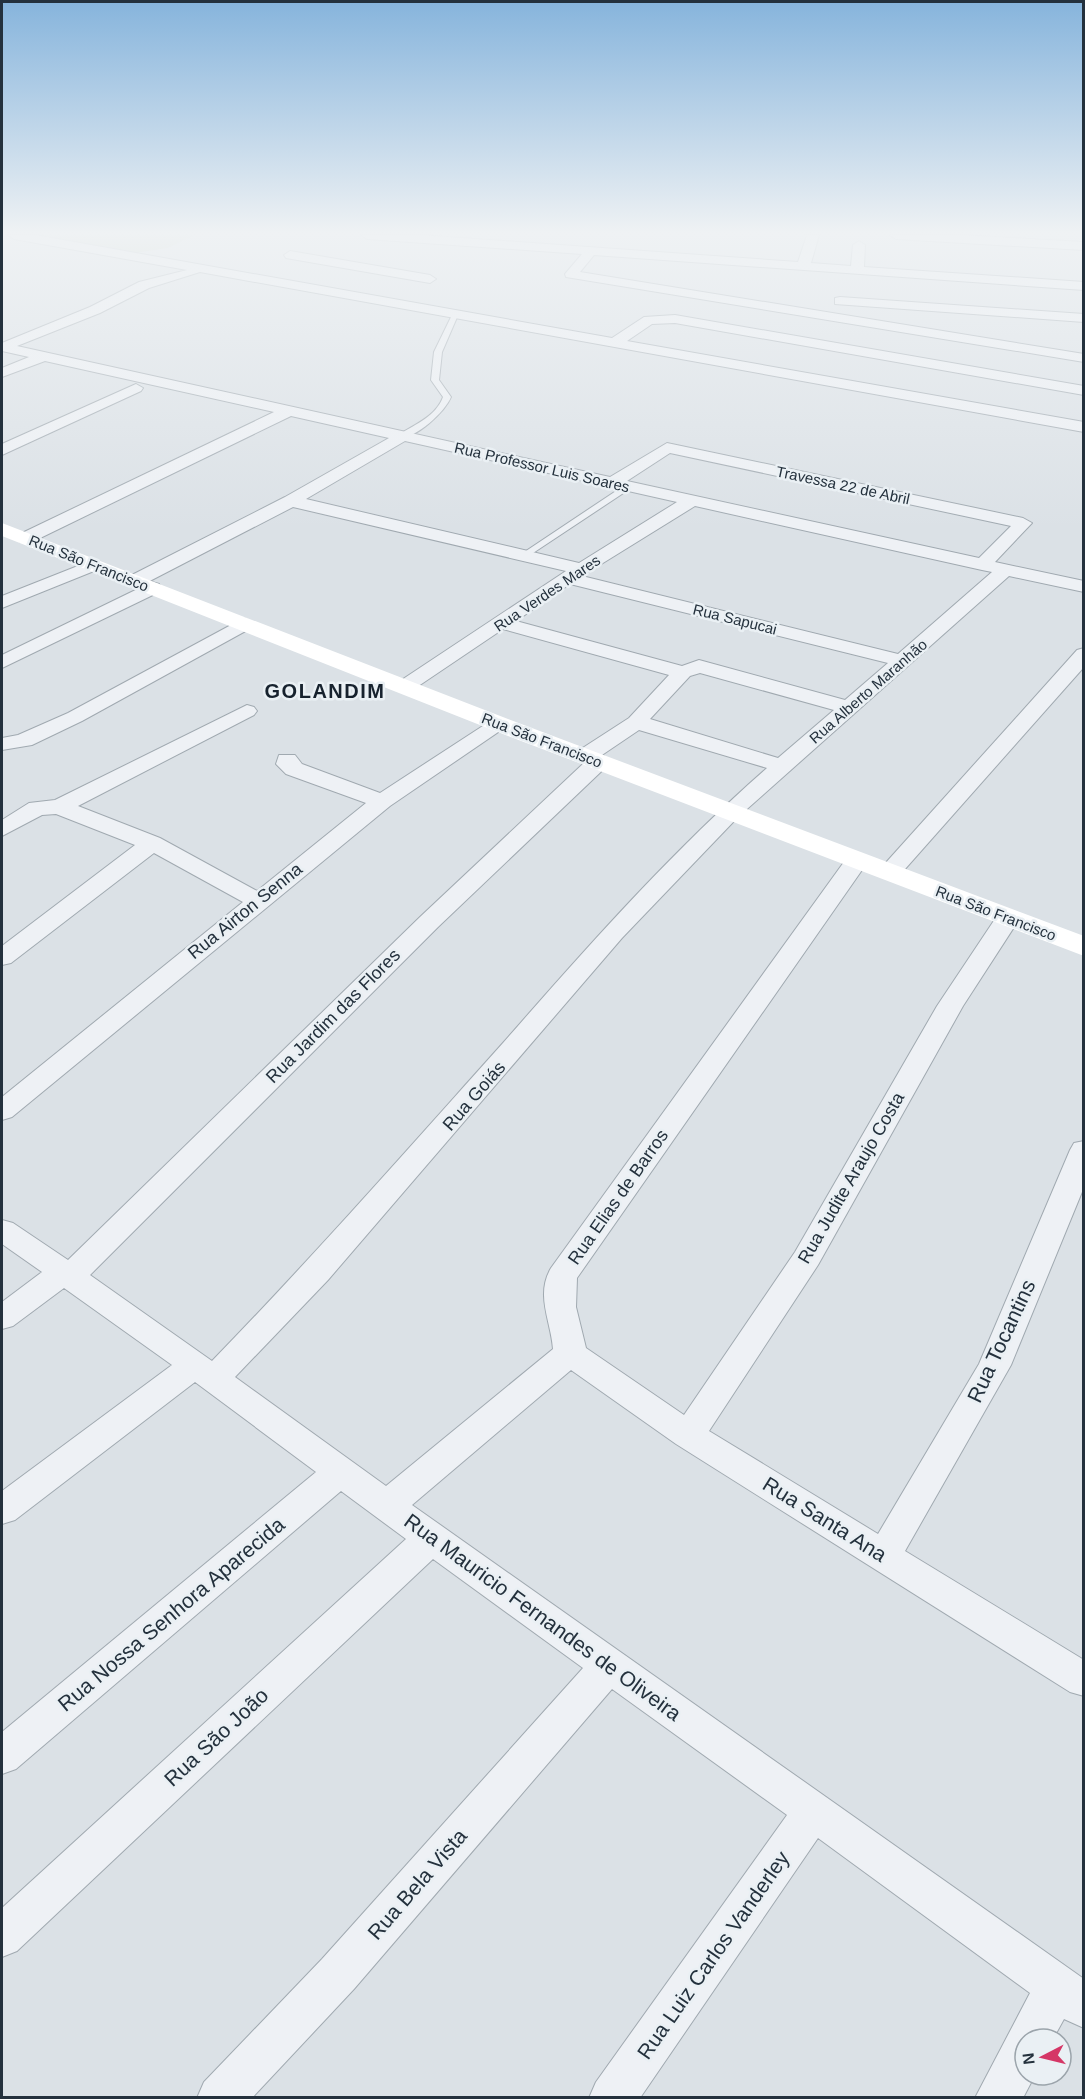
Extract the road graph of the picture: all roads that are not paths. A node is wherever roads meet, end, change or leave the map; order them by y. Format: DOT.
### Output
graph roads {
  1 [pos="37,333"];
  2 [pos="447,333"];
  3 [pos="557,333"];
  4 [pos="629,333"];
  5 [pos="755,333"];
  6 [pos="930,333"];
  7 [pos="972,333"];
  8 [pos="614,343"];
  9 [pos="994,344"];
  10 [pos="2,347"];
  11 [pos="44,356"];
  12 [pos="1083,358"];
  13 [pos="2,373"];
  14 [pos="136,388"];
  15 [pos="1083,390"];
  16 [pos="290,410"];
  17 [pos="1083,427"];
  18 [pos="403,436"];
  19 [pos="2,450"];
  20 [pos="621,484"];
  21 [pos="692,500"];
  22 [pos="291,501"];
  23 [pos="2,529"];
  24 [pos="26,538"];
  25 [pos="524,555"];
  26 [pos="93,565"];
  27 [pos="982,565"];
  28 [pos="1005,570"];
  29 [pos="574,574"];
  30 [pos="143,584"];
  31 [pos="1083,587"];
  32 [pos="2,602"];
  33 [pos="244,624"];
  34 [pos="501,624"];
  35 [pos="1083,654"];
  36 [pos="904,661"];
  37 [pos="2,662"];
  38 [pos="683,672"];
  39 [pos="404,687"];
  40 [pos="850,708"];
  41 [pos="247,711"];
  42 [pos="636,722"];
  43 [pos="499,724"];
  44 [pos="2,744"];
  45 [pos="593,759"];
  46 [pos="287,760"];
  47 [pos="782,766"];
  48 [pos="382,801"];
  49 [pos="59,807"];
  50 [pos="730,812"];
  51 [pos="2,829"];
  52 [pos="152,843"];
  53 [pos="857,860"];
  54 [pos="890,872"];
  55 [pos="256,902"];
  56 [pos="1008,918"];
  57 [pos="1083,947"];
  58 [pos="2,958"];
  59 [pos="2,1111"];
  60 [pos="1083,1150"];
  61 [pos="2,1230"];
  62 [pos="67,1273"];
  63 [pos="2,1318"];
  64 [pos="570,1353"];
  65 [pos="205,1372"];
  66 [pos="688,1435"];
  67 [pos="341,1471"];
  68 [pos="388,1504"];
  69 [pos="2,1510"];
  70 [pos="431,1538"];
  71 [pos="884,1556"];
  72 [pos="609,1666"];
  73 [pos="1083,1680"];
  74 [pos="2,1756"];
  75 [pos="813,1812"];
  76 [pos="2,1936"];
  77 [pos="1070,1996"];
  78 [pos="1040,2027"];
  79 [pos="1013,2069"];
  80 [pos="220,2097"];
  81 [pos="612,2097"];
  82 [pos="998,2097"];
  1 -- 10 [label="street"];
  2 -- 18 [label="lane"];
  3 -- 8 [label="street"];
  4 -- 8 [label="street"];
  5 -- 15 [label="street"];
  6 -- 9 [label="street"];
  7 -- 9 [label="street"];
  8 -- 17 [label="street"];
  9 -- 12 [label="street"];
  10 -- 11 [label="street, Rua Professor Luis Soares"];
  11 -- 13 [label="street"];
  11 -- 16 [label="street, Rua Professor Luis Soares"];
  14 -- 19 [label="street"];
  16 -- 18 [label="street, Rua Professor Luis Soares"];
  16 -- 24 [label="street"];
  18 -- 20 [label="street, Rua Professor Luis Soares"];
  18 -- 22 [label="street"];
  20 -- 21 [label="street, Rua Professor Luis Soares"];
  20 -- 25 [label="lane"];
  20 -- 27 [label="street, Travessa 22 de Abril"];
  21 -- 27 [label="street, Rua Professor Luis Soares"];
  21 -- 29 [label="street, Rua Verdes Mares"];
  22 -- 25 [label="street, Rua Sapucai"];
  22 -- 30 [label="street"];
  23 -- 24 [label="street, Rua São Francisco"];
  24 -- 26 [label="street, Rua São Francisco"];
  25 -- 29 [label="street, Rua Sapucai"];
  26 -- 30 [label="street, Rua São Francisco"];
  26 -- 32 [label="street"];
  27 -- 28 [label="street, Rua Professor Luis Soares"];
  28 -- 31 [label="street, Rua Professor Luis Soares"];
  28 -- 36 [label="street, Rua Alberto Maranhão"];
  29 -- 34 [label="street, Rua Verdes Mares"];
  29 -- 36 [label="street, Rua Sapucai"];
  30 -- 33 [label="street, Rua São Francisco"];
  30 -- 37 [label="street"];
  33 -- 39 [label="street, Rua São Francisco"];
  33 -- 44 [label="street"];
  34 -- 38 [label="street"];
  34 -- 39 [label="street, Rua Verdes Mares"];
  35 -- 54 [label="street"];
  36 -- 40 [label="street, Rua Alberto Maranhão"];
  38 -- 40 [label="street"];
  38 -- 42 [label="street, Rua Jardim das Flores"];
  39 -- 43 [label="street, Rua São Francisco"];
  40 -- 47 [label="street, Rua Alberto Maranhão"];
  41 -- 49 [label="street"];
  42 -- 45 [label="street, Rua Jardim das Flores"];
  42 -- 47 [label="street"];
  43 -- 45 [label="street, Rua São Francisco"];
  43 -- 48 [label="street, Rua Airton Senna"];
  45 -- 50 [label="street, Rua São Francisco"];
  45 -- 62 [label="street, Rua Jardim das Flores"];
  46 -- 48 [label="street"];
  47 -- 50 [label="street, Rua Alberto Maranhão"];
  48 -- 55 [label="street, Rua Airton Senna"];
  49 -- 51 [label="street"];
  49 -- 52 [label="street"];
  50 -- 53 [label="street, Rua São Francisco"];
  50 -- 65 [label="street, Rua Goiás"];
  52 -- 55 [label="street"];
  52 -- 58 [label="street"];
  53 -- 54 [label="street, Rua São Francisco"];
  53 -- 64 [label="street, Rua Elias de Barros"];
  54 -- 56 [label="street, Rua São Francisco"];
  55 -- 59 [label="street, Rua Airton Senna"];
  56 -- 57 [label="street, Rua São Francisco"];
  56 -- 66 [label="street, Rua Judite Araujo Costa"];
  60 -- 71 [label="street, Rua Tocantins"];
  61 -- 62 [label="street, Rua Mauricio Fernandes de Oliveira"];
  62 -- 63 [label="street, Rua Jardim das Flores"];
  62 -- 65 [label="street, Rua Mauricio Fernandes de Oliveira"];
  64 -- 66 [label="street, Rua Santa Ana"];
  64 -- 68 [label="street"];
  65 -- 67 [label="street, Rua Mauricio Fernandes de Oliveira"];
  65 -- 69 [label="street, Rua Goiás"];
  66 -- 71 [label="street, Rua Santa Ana"];
  67 -- 68 [label="street, Rua Mauricio Fernandes de Oliveira"];
  67 -- 74 [label="street, Rua Nossa Senhora Aparecida"];
  68 -- 70 [label="street, Rua Mauricio Fernandes de Oliveira"];
  70 -- 72 [label="street, Rua Mauricio Fernandes de Oliveira"];
  70 -- 76 [label="street, Rua São João"];
  71 -- 73 [label="street, Rua Santa Ana"];
  72 -- 75 [label="street, Rua Mauricio Fernandes de Oliveira"];
  72 -- 80 [label="street, Rua Bela Vista"];
  75 -- 77 [label="street, Rua Mauricio Fernandes de Oliveira"];
  75 -- 81 [label="street, Rua Luiz Carlos Vanderley"];
  77 -- 78 [label="street"];
  79 -- 82 [label="street"];
}
